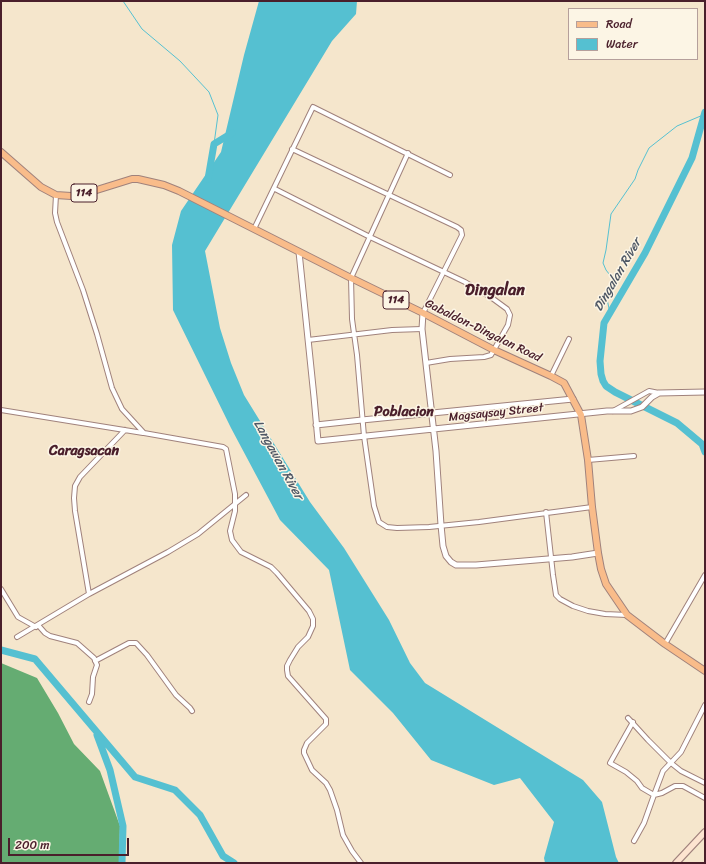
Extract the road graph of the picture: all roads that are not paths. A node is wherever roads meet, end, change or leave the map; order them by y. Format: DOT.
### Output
graph roads {
  1 [pos="292,150"];
  2 [pos="1,152"];
  3 [pos="408,153"];
  4 [pos="450,175"];
  5 [pos="275,189"];
  6 [pos="56,195"];
  7 [pos="389,195"];
  8 [pos="254,229"];
  9 [pos="370,237"];
  10 [pos="299,252"];
  11 [pos="444,271"];
  12 [pos="351,278"];
  13 [pos="424,313"];
  14 [pos="422,329"];
  15 [pos="354,334"];
  16 [pos="569,339"];
  17 [pos="308,340"];
  18 [pos="494,350"];
  19 [pos="426,363"];
  20 [pos="551,376"];
  21 [pos="705,392"];
  22 [pos="659,393"];
  23 [pos="573,399"];
  24 [pos="1,410"];
  25 [pos="613,411"];
  26 [pos="431,413"];
  27 [pos="581,415"];
  28 [pos="362,420"];
  29 [pos="316,425"];
  30 [pos="125,430"];
  31 [pos="433,430"];
  32 [pos="144,433"];
  33 [pos="364,436"];
  34 [pos="634,456"];
  35 [pos="588,460"];
  36 [pos="246,495"];
  37 [pos="235,504"];
  38 [pos="592,506"];
  39 [pos="546,512"];
  40 [pos="441,525"];
  41 [pos="598,553"];
  42 [pos="551,559"];
  43 [pos="705,574"];
  44 [pos="1,589"];
  45 [pos="89,594"];
  46 [pos="627,615"];
  47 [pos="37,626"];
  48 [pos="17,637"];
  49 [pos="665,644"];
  50 [pos="95,660"];
  51 [pos="705,671"];
  52 [pos="89,702"];
  53 [pos="705,705"];
  54 [pos="192,711"];
  55 [pos="628,718"];
  56 [pos="633,722"];
  57 [pos="671,763"];
  58 [pos="705,783"];
  59 [pos="654,795"];
  60 [pos="705,798"];
  61 [pos="704,834"];
  62 [pos="634,841"];
  63 [pos="361,863"];
  64 [pos="676,863"];
  1 -- 3 [label="street"];
  1 -- 5 [label="street"];
  1 -- 7 [label="street"];
  2 -- 6 [label="main road, 114"];
  3 -- 4 [label="street"];
  3 -- 7 [label="street"];
  5 -- 8 [label="street"];
  5 -- 9 [label="street"];
  6 -- 8 [label="main road, Gabaldon-Dingalan Road / 114"];
  6 -- 32 [label="street"];
  7 -- 9 [label="street"];
  7 -- 11 [label="street"];
  8 -- 10 [label="main road, Gabaldon-Dingalan Road / 114"];
  9 -- 11 [label="street"];
  9 -- 12 [label="street"];
  10 -- 12 [label="main road, Gabaldon-Dingalan Road / 114"];
  10 -- 17 [label="street"];
  11 -- 13 [label="street"];
  11 -- 18 [label="street"];
  12 -- 13 [label="main road, Gabaldon-Dingalan Road / 114"];
  12 -- 15 [label="street"];
  13 -- 14 [label="street"];
  13 -- 18 [label="main road, Gabaldon-Dingalan Road / 114"];
  14 -- 15 [label="street"];
  14 -- 19 [label="street"];
  15 -- 17 [label="street"];
  15 -- 28 [label="street"];
  16 -- 20 [label="street"];
  17 -- 29 [label="street"];
  18 -- 19 [label="street"];
  18 -- 20 [label="main road, Gabaldon-Dingalan Road / 114"];
  19 -- 26 [label="street"];
  20 -- 23 [label="main road, Gabaldon-Dingalan Road / 114"];
  21 -- 22 [label="street"];
  22 -- 25 [label="street"];
  22 -- 25 [label="street, Magsaysay Street"];
  23 -- 26 [label="street, Magsaysay Street"];
  23 -- 27 [label="main road, Gabaldon-Dingalan Road / 114"];
  24 -- 30 [label="street"];
  25 -- 27 [label="street, Magsaysay Street"];
  26 -- 28 [label="street, Magsaysay Street"];
  26 -- 31 [label="street"];
  27 -- 31 [label="street, Magsaysay Street"];
  27 -- 35 [label="main road, Gabaldon-Dingalan Road / 114"];
  28 -- 29 [label="street, Magsaysay Street"];
  28 -- 33 [label="street"];
  29 -- 33 [label="street, Magsaysay Street"];
  30 -- 32 [label="street"];
  30 -- 45 [label="street"];
  31 -- 33 [label="street, Magsaysay Street"];
  31 -- 40 [label="street"];
  32 -- 37 [label="street"];
  33 -- 40 [label="street"];
  34 -- 35 [label="street"];
  35 -- 38 [label="main road, Gabaldon-Dingalan Road / 114"];
  36 -- 37 [label="street"];
  37 -- 45 [label="street"];
  37 -- 63 [label="street"];
  38 -- 39 [label="street"];
  38 -- 41 [label="main road, Gabaldon-Dingalan Road / 114"];
  39 -- 40 [label="street"];
  39 -- 42 [label="street"];
  40 -- 42 [label="street"];
  41 -- 42 [label="street"];
  41 -- 46 [label="main road, Gabaldon-Dingalan Road / 114"];
  42 -- 46 [label="street"];
  43 -- 49 [label="street"];
  44 -- 47 [label="street"];
  45 -- 47 [label="street"];
  46 -- 49 [label="main road, Gabaldon-Dingalan Road / 114"];
  47 -- 48 [label="street"];
  47 -- 50 [label="street"];
  49 -- 51 [label="main road, Gabaldon-Dingalan Road / 114"];
  50 -- 52 [label="street"];
  50 -- 54 [label="street"];
  53 -- 57 [label="street"];
  55 -- 56 [label="street"];
  56 -- 57 [label="street"];
  56 -- 59 [label="street"];
  57 -- 58 [label="street"];
  57 -- 59 [label="street"];
  59 -- 60 [label="street"];
  59 -- 62 [label="street"];
  61 -- 64 [label="main road"];
}
